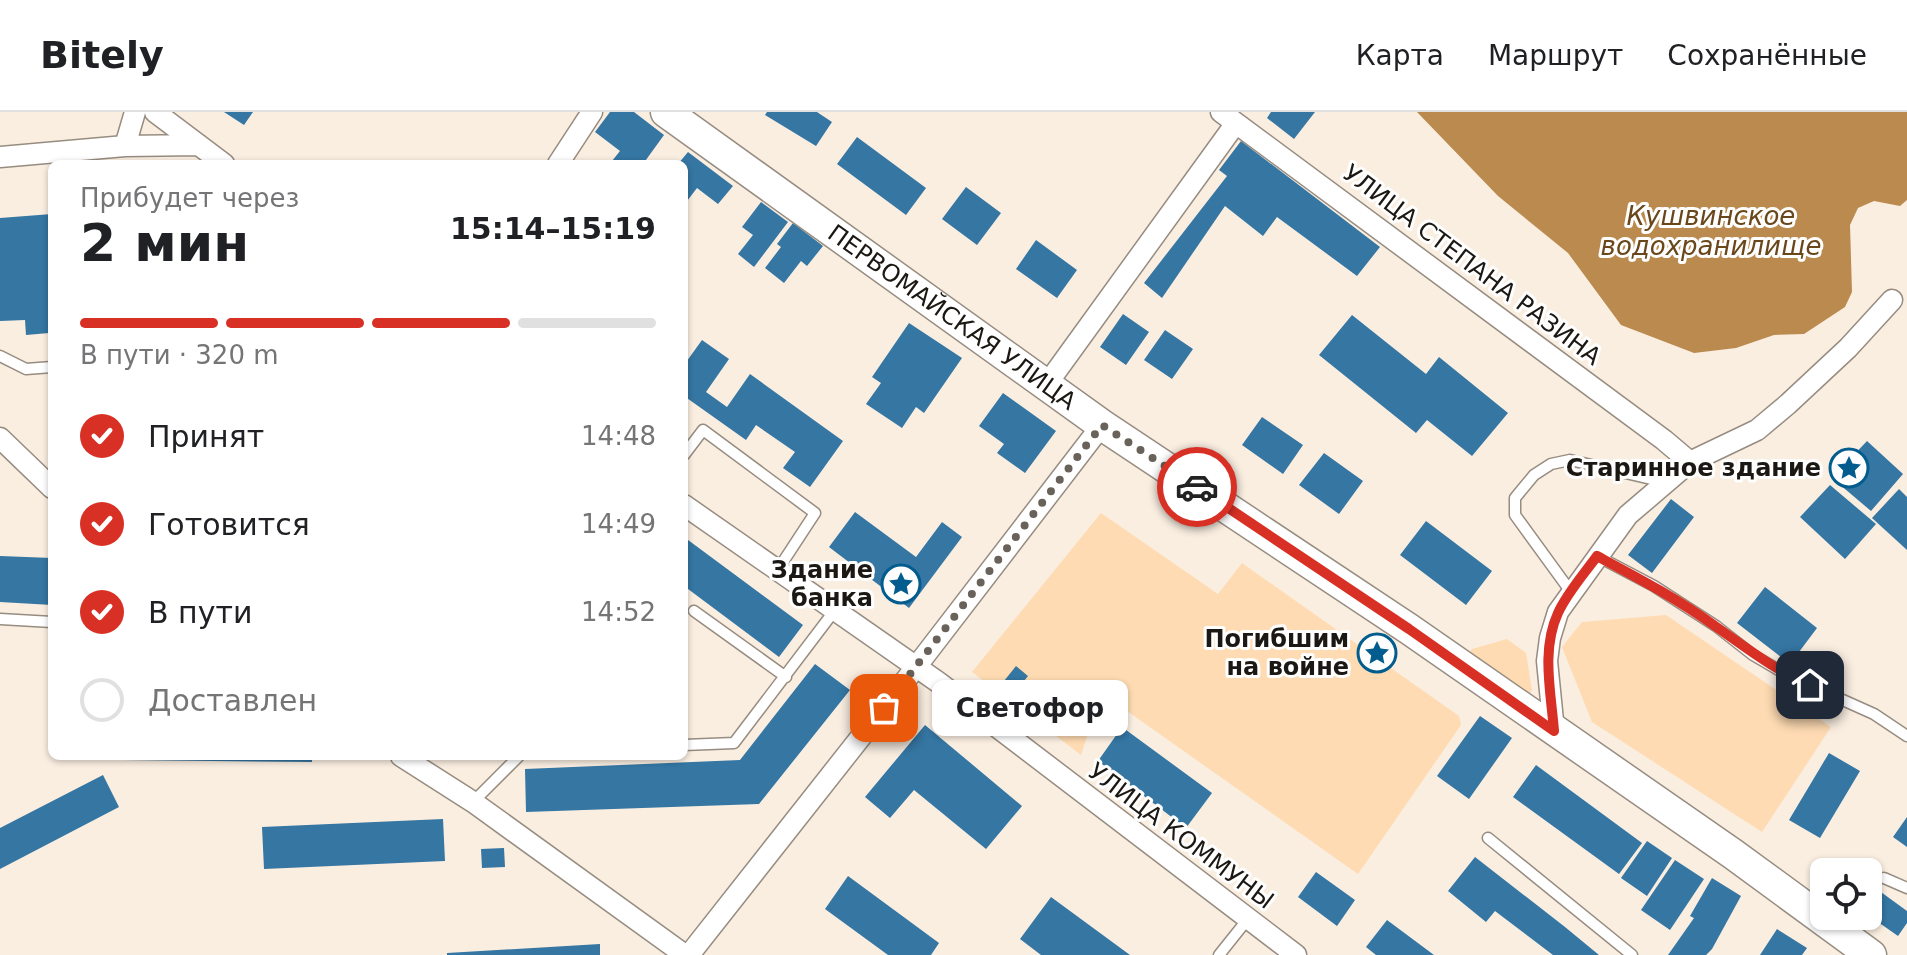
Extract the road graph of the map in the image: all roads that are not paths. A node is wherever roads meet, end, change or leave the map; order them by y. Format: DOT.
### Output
graph roads {
  1 [pos="135,112"];
  2 [pos="155,112"];
  3 [pos="592,112"];
  4 [pos="666,112"];
  5 [pos="1229,118"];
  6 [pos="199,145"];
  7 [pos="125,146"];
  8 [pos="0,157"];
  9 [pos="219,160"];
  10 [pos="561,160"];
  11 [pos="1892,300"];
  12 [pos="0,356"];
  13 [pos="48,367"];
  14 [pos="1047,384"];
  15 [pos="1102,425"];
  16 [pos="0,438"];
  17 [pos="688,450"];
  18 [pos="1690,462"];
  19 [pos="1666,483"];
  20 [pos="48,484"];
  21 [pos="688,508"];
  22 [pos="1597,556"];
  23 [pos="777,571"];
  24 [pos="1571,592"];
  25 [pos="835,610"];
  26 [pos="694,611"];
  27 [pos="0,619"];
  28 [pos="48,622"];
  29 [pos="916,667"];
  30 [pos="786,677"];
  31 [pos="1554,731"];
  32 [pos="1907,736"];
  33 [pos="688,745"];
  34 [pos="407,760"];
  35 [pos="515,760"];
  36 [pos="473,802"];
  37 [pos="1488,838"];
  38 [pos="1884,878"];
  39 [pos="1907,888"];
  40 [pos="1247,920"];
  41 [pos="687,955"];
  42 [pos="1219,955"];
  43 [pos="1296,955"];
  44 [pos="1632,955"];
  45 [pos="1871,955"];
  1 -- 7 [label="street"];
  2 -- 6 [label="street"];
  3 -- 10 [label="street"];
  4 -- 14 [label="main road, ПЕРВОМАЙСКАЯ УЛИЦА"];
  5 -- 14 [label="street"];
  5 -- 18 [label="street, УЛИЦА СТЕПАНА РАЗИНА"];
  6 -- 7 [label="street"];
  6 -- 9 [label="street"];
  7 -- 8 [label="street"];
  11 -- 18 [label="street"];
  12 -- 13 [label="lane"];
  14 -- 15 [label="main road, ПЕРВОМАЙСКАЯ УЛИЦА"];
  15 -- 29 [label="street"];
  15 -- 31 [label="main road, ПЕРВОМАЙСКАЯ УЛИЦА"];
  16 -- 20 [label="street"];
  17 -- 23 [label="lane"];
  18 -- 19 [label="street"];
  19 -- 22 [label="street"];
  19 -- 24 [label="lane"];
  21 -- 23 [label="street, УЛИЦА КОММУНЫ"];
  22 -- 24 [label="street"];
  22 -- 32 [label="lane"];
  23 -- 25 [label="street, УЛИЦА КОММУНЫ"];
  24 -- 31 [label="street"];
  25 -- 29 [label="street, УЛИЦА КОММУНЫ"];
  25 -- 30 [label="lane"];
  26 -- 30 [label="lane"];
  27 -- 28 [label="lane"];
  29 -- 40 [label="street, УЛИЦА КОММУНЫ"];
  29 -- 41 [label="street"];
  30 -- 33 [label="lane"];
  31 -- 45 [label="main road, ПЕРВОМАЙСКАЯ УЛИЦА"];
  34 -- 36 [label="street"];
  35 -- 36 [label="lane"];
  36 -- 41 [label="street"];
  37 -- 44 [label="lane"];
  38 -- 39 [label="lane"];
  40 -- 42 [label="lane"];
  40 -- 43 [label="street, УЛИЦА КОММУНЫ"];
}
